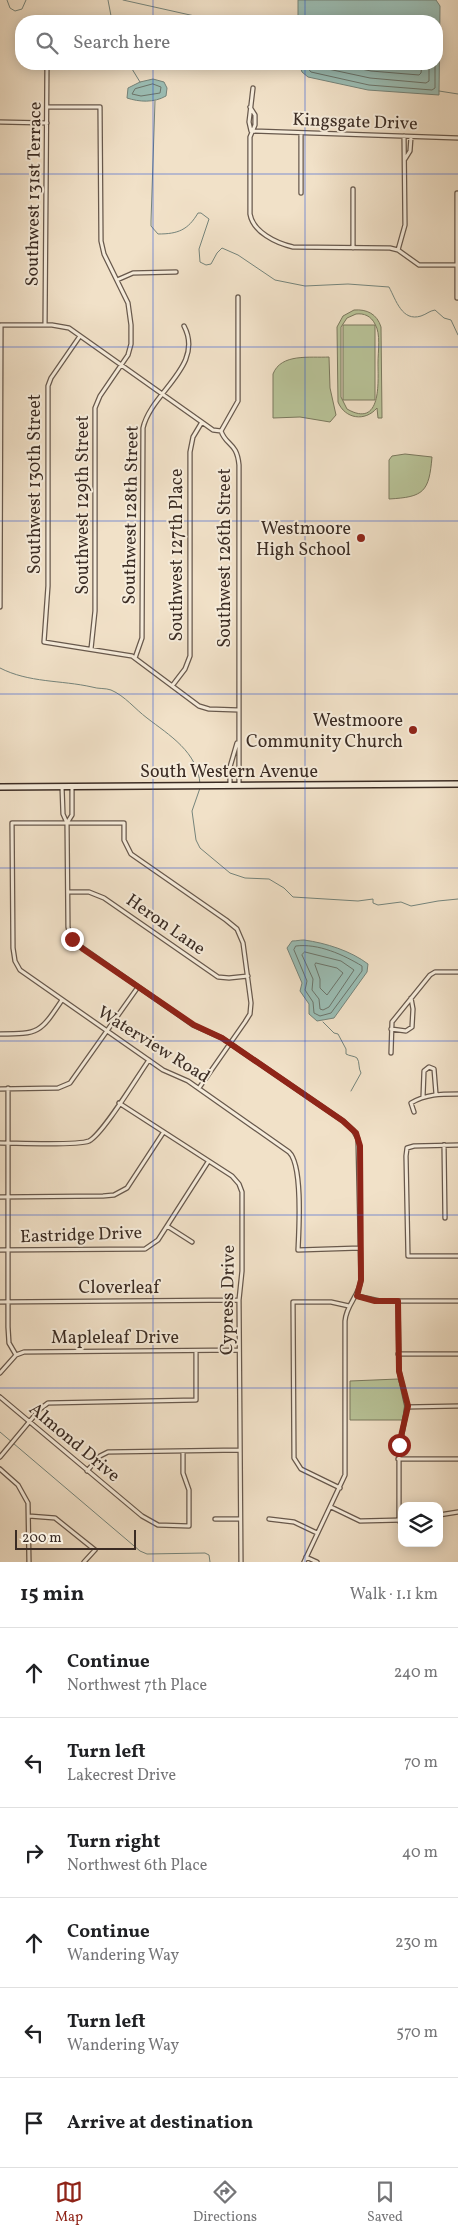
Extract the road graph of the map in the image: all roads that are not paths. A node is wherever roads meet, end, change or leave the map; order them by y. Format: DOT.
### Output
graph roads {
  1 [pos="47,70"];
  2 [pos="253,88"];
  3 [pos="47,106"];
  4 [pos="250,107"];
  5 [pos="0,122"];
  6 [pos="47,123"];
  7 [pos="251,131"];
  8 [pos="301,133"];
  9 [pos="404,136"];
  10 [pos="411,137"];
  11 [pos="458,138"];
  12 [pos="405,160"];
  13 [pos="353,189"];
  14 [pos="302,193"];
  15 [pos="457,193"];
  16 [pos="353,248"];
  17 [pos="398,250"];
  18 [pos="457,265"];
  19 [pos="176,272"];
  20 [pos="117,280"];
  21 [pos="238,297"];
  22 [pos="457,298"];
  23 [pos="0,325"];
  24 [pos="45,325"];
  25 [pos="184,326"];
  26 [pos="80,336"];
  27 [pos="122,365"];
  28 [pos="162,394"];
  29 [pos="202,422"];
  30 [pos="222,431"];
  31 [pos="0,607"];
  32 [pos="91,649"];
  33 [pos="135,658"];
  34 [pos="172,686"];
  35 [pos="238,710"];
  36 [pos="238,740"];
  37 [pos="458,784"];
  38 [pos="230,785"];
  39 [pos="239,785"];
  40 [pos="62,786"];
  41 [pos="72,786"];
  42 [pos="0,787"];
  43 [pos="67,823"];
  44 [pos="68,892"];
  45 [pos="458,972"];
  46 [pos="248,976"];
  47 [pos="138,987"];
  48 [pos="411,998"];
  49 [pos="62,1000"];
  50 [pos="390,1029"];
  51 [pos="107,1031"];
  52 [pos="0,1034"];
  53 [pos="230,1044"];
  54 [pos="391,1053"];
  55 [pos="149,1060"];
  56 [pos="0,1088"];
  57 [pos="8,1088"];
  58 [pos="199,1088"];
  59 [pos="436,1094"];
  60 [pos="458,1094"];
  61 [pos="423,1097"];
  62 [pos="119,1104"];
  63 [pos="414,1112"];
  64 [pos="163,1132"];
  65 [pos="0,1143"];
  66 [pos="7,1143"];
  67 [pos="444,1145"];
  68 [pos="458,1145"];
  69 [pos="208,1162"];
  70 [pos="0,1197"];
  71 [pos="8,1197"];
  72 [pos="445,1218"];
  73 [pos="167,1226"];
  74 [pos="192,1242"];
  75 [pos="360,1248"];
  76 [pos="0,1250"];
  77 [pos="8,1250"];
  78 [pos="458,1256"];
  79 [pos="357,1296"];
  80 [pos="239,1300"];
  81 [pos="458,1300"];
  82 [pos="398,1301"];
  83 [pos="0,1302"];
  84 [pos="8,1302"];
  85 [pos="349,1306"];
  86 [pos="239,1350"];
  87 [pos="196,1351"];
  88 [pos="398,1354"];
  89 [pos="458,1354"];
  90 [pos="16,1355"];
  91 [pos="0,1373"];
  92 [pos="0,1397"];
  93 [pos="408,1406"];
  94 [pos="458,1406"];
  95 [pos="29,1422"];
  96 [pos="240,1450"];
  97 [pos="183,1451"];
  98 [pos="0,1457"];
  99 [pos="398,1459"];
  100 [pos="458,1459"];
  101 [pos="0,1469"];
  102 [pos="87,1471"];
  103 [pos="340,1488"];
  104 [pos="399,1502"];
  105 [pos="331,1507"];
  106 [pos="458,1512"];
  107 [pos="443,1514"];
  108 [pos="29,1516"];
  109 [pos="240,1519"];
  110 [pos="268,1519"];
  111 [pos="215,1520"];
  112 [pos="398,1521"];
  113 [pos="318,1533"];
  114 [pos="306,1557"];
  115 [pos="29,1562"];
  116 [pos="84,1562"];
  117 [pos="241,1562"];
  118 [pos="304,1562"];
  119 [pos="318,1562"];
  1 -- 3 [label="street, Southwest 131st Terrace"];
  2 -- 4 [label="street"];
  3 -- 6 [label="street, Southwest 131st Terrace"];
  3 -- 20 [label="street, Southwest 129th Street"];
  4 -- 7 [label="street"];
  4 -- 7 [label="street"];
  5 -- 6 [label="street"];
  6 -- 24 [label="street, Southwest 131st Terrace"];
  7 -- 8 [label="street, Kingsgate Drive"];
  7 -- 16 [label="street"];
  8 -- 9 [label="street, Kingsgate Drive"];
  8 -- 14 [label="street"];
  9 -- 10 [label="street, Kingsgate Drive"];
  9 -- 12 [label="street"];
  10 -- 11 [label="street, Kingsgate Drive"];
  10 -- 12 [label="street"];
  12 -- 17 [label="street"];
  13 -- 16 [label="street"];
  15 -- 18 [label="street"];
  16 -- 17 [label="street"];
  17 -- 18 [label="street"];
  18 -- 22 [label="street"];
  19 -- 20 [label="street"];
  20 -- 27 [label="street, Southwest 129th Street"];
  21 -- 30 [label="street"];
  23 -- 24 [label="street"];
  23 -- 31 [label="street"];
  24 -- 26 [label="street"];
  25 -- 28 [label="street, Southwest 128th Street"];
  26 -- 27 [label="street"];
  26 -- 32 [label="street, Southwest 130th Street"];
  27 -- 28 [label="street"];
  27 -- 32 [label="street, Southwest 129th Street"];
  28 -- 29 [label="street"];
  28 -- 33 [label="street, Southwest 128th Street"];
  29 -- 30 [label="street"];
  29 -- 34 [label="street, Southwest 127th Place"];
  30 -- 35 [label="street, Southwest 126th Street"];
  32 -- 33 [label="street"];
  33 -- 34 [label="street"];
  34 -- 35 [label="street"];
  35 -- 36 [label="street, Southwest 126th Street"];
  36 -- 38 [label="street, Southwest 126th Street"];
  36 -- 39 [label="street, Southwest 126th Street"];
  37 -- 39 [label="main road, South Western Avenue"];
  38 -- 39 [label="main road, South Western Avenue"];
  38 -- 41 [label="main road, South Western Avenue"];
  40 -- 41 [label="main road, South Western Avenue"];
  40 -- 42 [label="main road, South Western Avenue"];
  40 -- 43 [label="street"];
  41 -- 43 [label="street"];
  43 -- 44 [label="street"];
  43 -- 46 [label="street"];
  43 -- 49 [label="street, Waterview Road"];
  44 -- 46 [label="street, Heron Lane"];
  44 -- 47 [label="street"];
  45 -- 48 [label="street"];
  46 -- 53 [label="street"];
  47 -- 51 [label="street"];
  47 -- 53 [label="street"];
  48 -- 50 [label="street"];
  48 -- 50 [label="street"];
  49 -- 51 [label="street, Waterview Road"];
  49 -- 52 [label="street"];
  50 -- 54 [label="street"];
  51 -- 55 [label="street, Waterview Road"];
  51 -- 57 [label="street"];
  53 -- 58 [label="street"];
  53 -- 75 [label="street"];
  55 -- 58 [label="street, Waterview Road"];
  55 -- 62 [label="street"];
  56 -- 57 [label="street"];
  57 -- 66 [label="street"];
  58 -- 75 [label="street, Waterview Road"];
  59 -- 60 [label="street"];
  59 -- 61 [label="street"];
  59 -- 61 [label="street"];
  61 -- 63 [label="street"];
  62 -- 64 [label="street, Cypress Drive"];
  62 -- 66 [label="street"];
  64 -- 69 [label="street, Cypress Drive"];
  64 -- 71 [label="street"];
  65 -- 66 [label="street"];
  66 -- 71 [label="street"];
  67 -- 68 [label="street"];
  67 -- 72 [label="street"];
  67 -- 78 [label="street"];
  69 -- 73 [label="street, Eastridge Drive"];
  69 -- 80 [label="street, Cypress Drive"];
  70 -- 71 [label="street"];
  71 -- 77 [label="street"];
  73 -- 74 [label="street"];
  73 -- 77 [label="street, Eastridge Drive"];
  75 -- 79 [label="street"];
  76 -- 77 [label="street, Eastridge Drive"];
  77 -- 84 [label="street"];
  79 -- 82 [label="street"];
  79 -- 85 [label="street"];
  80 -- 84 [label="street, Cloverleaf"];
  80 -- 86 [label="street, Cypress Drive"];
  81 -- 82 [label="street"];
  82 -- 88 [label="street"];
  83 -- 84 [label="street, Cloverleaf"];
  84 -- 90 [label="street"];
  85 -- 103 [label="street"];
  85 -- 103 [label="street"];
  86 -- 87 [label="street, Mapleleaf Drive"];
  86 -- 96 [label="street, Cypress Drive"];
  87 -- 90 [label="street, Mapleleaf Drive"];
  87 -- 95 [label="street"];
  88 -- 89 [label="street"];
  88 -- 93 [label="street"];
  90 -- 91 [label="street"];
  92 -- 95 [label="street, Almond Drive"];
  93 -- 94 [label="street"];
  93 -- 99 [label="street"];
  95 -- 98 [label="street"];
  95 -- 102 [label="street, Almond Drive"];
  96 -- 97 [label="street"];
  96 -- 109 [label="street, Cypress Drive"];
  97 -- 102 [label="street"];
  97 -- 102 [label="street, Almond Drive"];
  99 -- 100 [label="street"];
  99 -- 104 [label="street"];
  101 -- 108 [label="street"];
  103 -- 105 [label="street"];
  105 -- 112 [label="street"];
  105 -- 113 [label="street"];
  106 -- 107 [label="street"];
  108 -- 115 [label="street"];
  108 -- 116 [label="street"];
  109 -- 111 [label="street"];
  109 -- 117 [label="street, Cypress Drive"];
  110 -- 113 [label="street"];
  113 -- 114 [label="street"];
  114 -- 118 [label="street"];
  114 -- 119 [label="street"];
}
